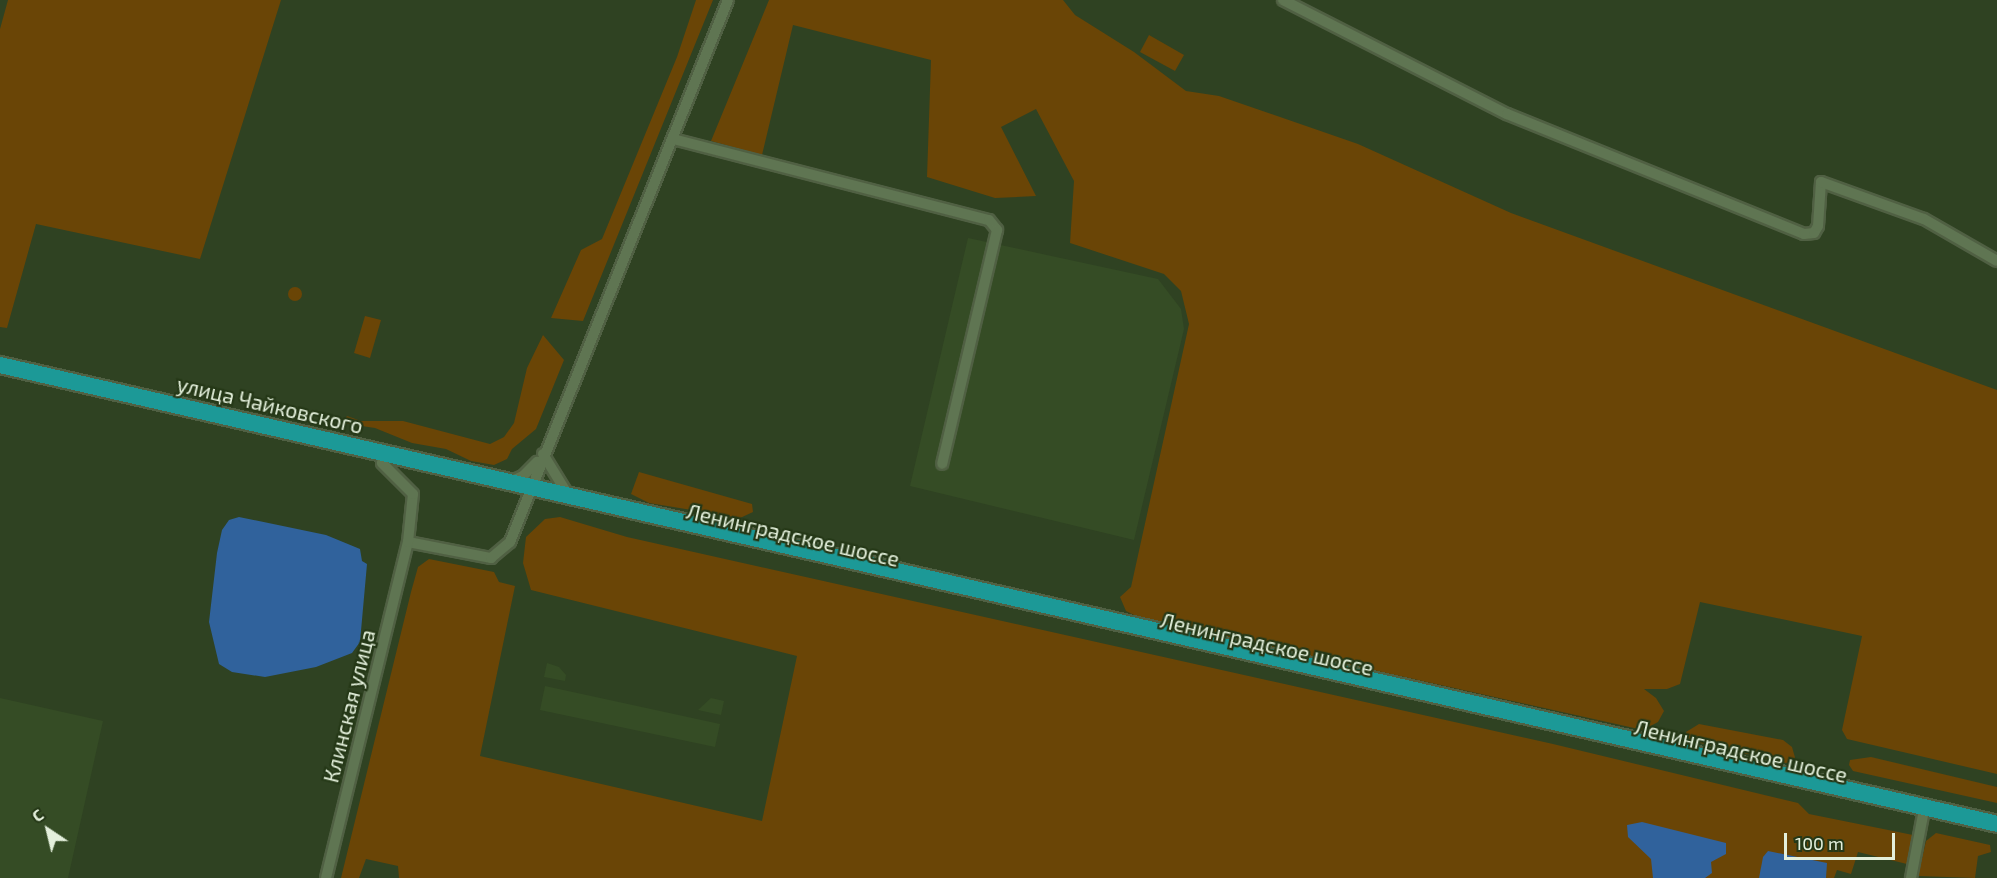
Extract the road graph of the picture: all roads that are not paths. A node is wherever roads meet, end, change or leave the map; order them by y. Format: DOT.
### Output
graph roads {
  1 [pos="728,0"];
  2 [pos="1283,0"];
  3 [pos="673,139"];
  4 [pos="1997,261"];
  5 [pos="0,365"];
  6 [pos="0,376"];
  7 [pos="543,454"];
  8 [pos="382,463"];
  9 [pos="942,464"];
  10 [pos="506,483"];
  11 [pos="528,493"];
  12 [pos="571,498"];
  13 [pos="408,542"];
  14 [pos="1923,815"];
  15 [pos="1997,824"];
  16 [pos="1997,833"];
  17 [pos="326,878"];
  18 [pos="1911,878"];
  1 -- 3 [label="street"];
  2 -- 4 [label="street"];
  3 -- 7 [label="street"];
  3 -- 9 [label="street"];
  5 -- 10 [label="highway, улица Чайковского"];
  6 -- 8 [label="highway, улица Чайковского"];
  7 -- 10 [label="street"];
  7 -- 11 [label="street"];
  7 -- 12 [label="street"];
  8 -- 11 [label="highway, улица Чайковского"];
  8 -- 13 [label="street, Клинская улица"];
  10 -- 11 [label="highway, улица Чайковского"];
  11 -- 12 [label="highway, Ленинградское шоссе"];
  11 -- 13 [label="street"];
  11 -- 14 [label="highway, Ленинградское шоссе"];
  12 -- 15 [label="highway, Ленинградское шоссе"];
  13 -- 17 [label="street, Клинская улица"];
  14 -- 16 [label="highway, Ленинградское шоссе"];
  14 -- 18 [label="street"];
}
